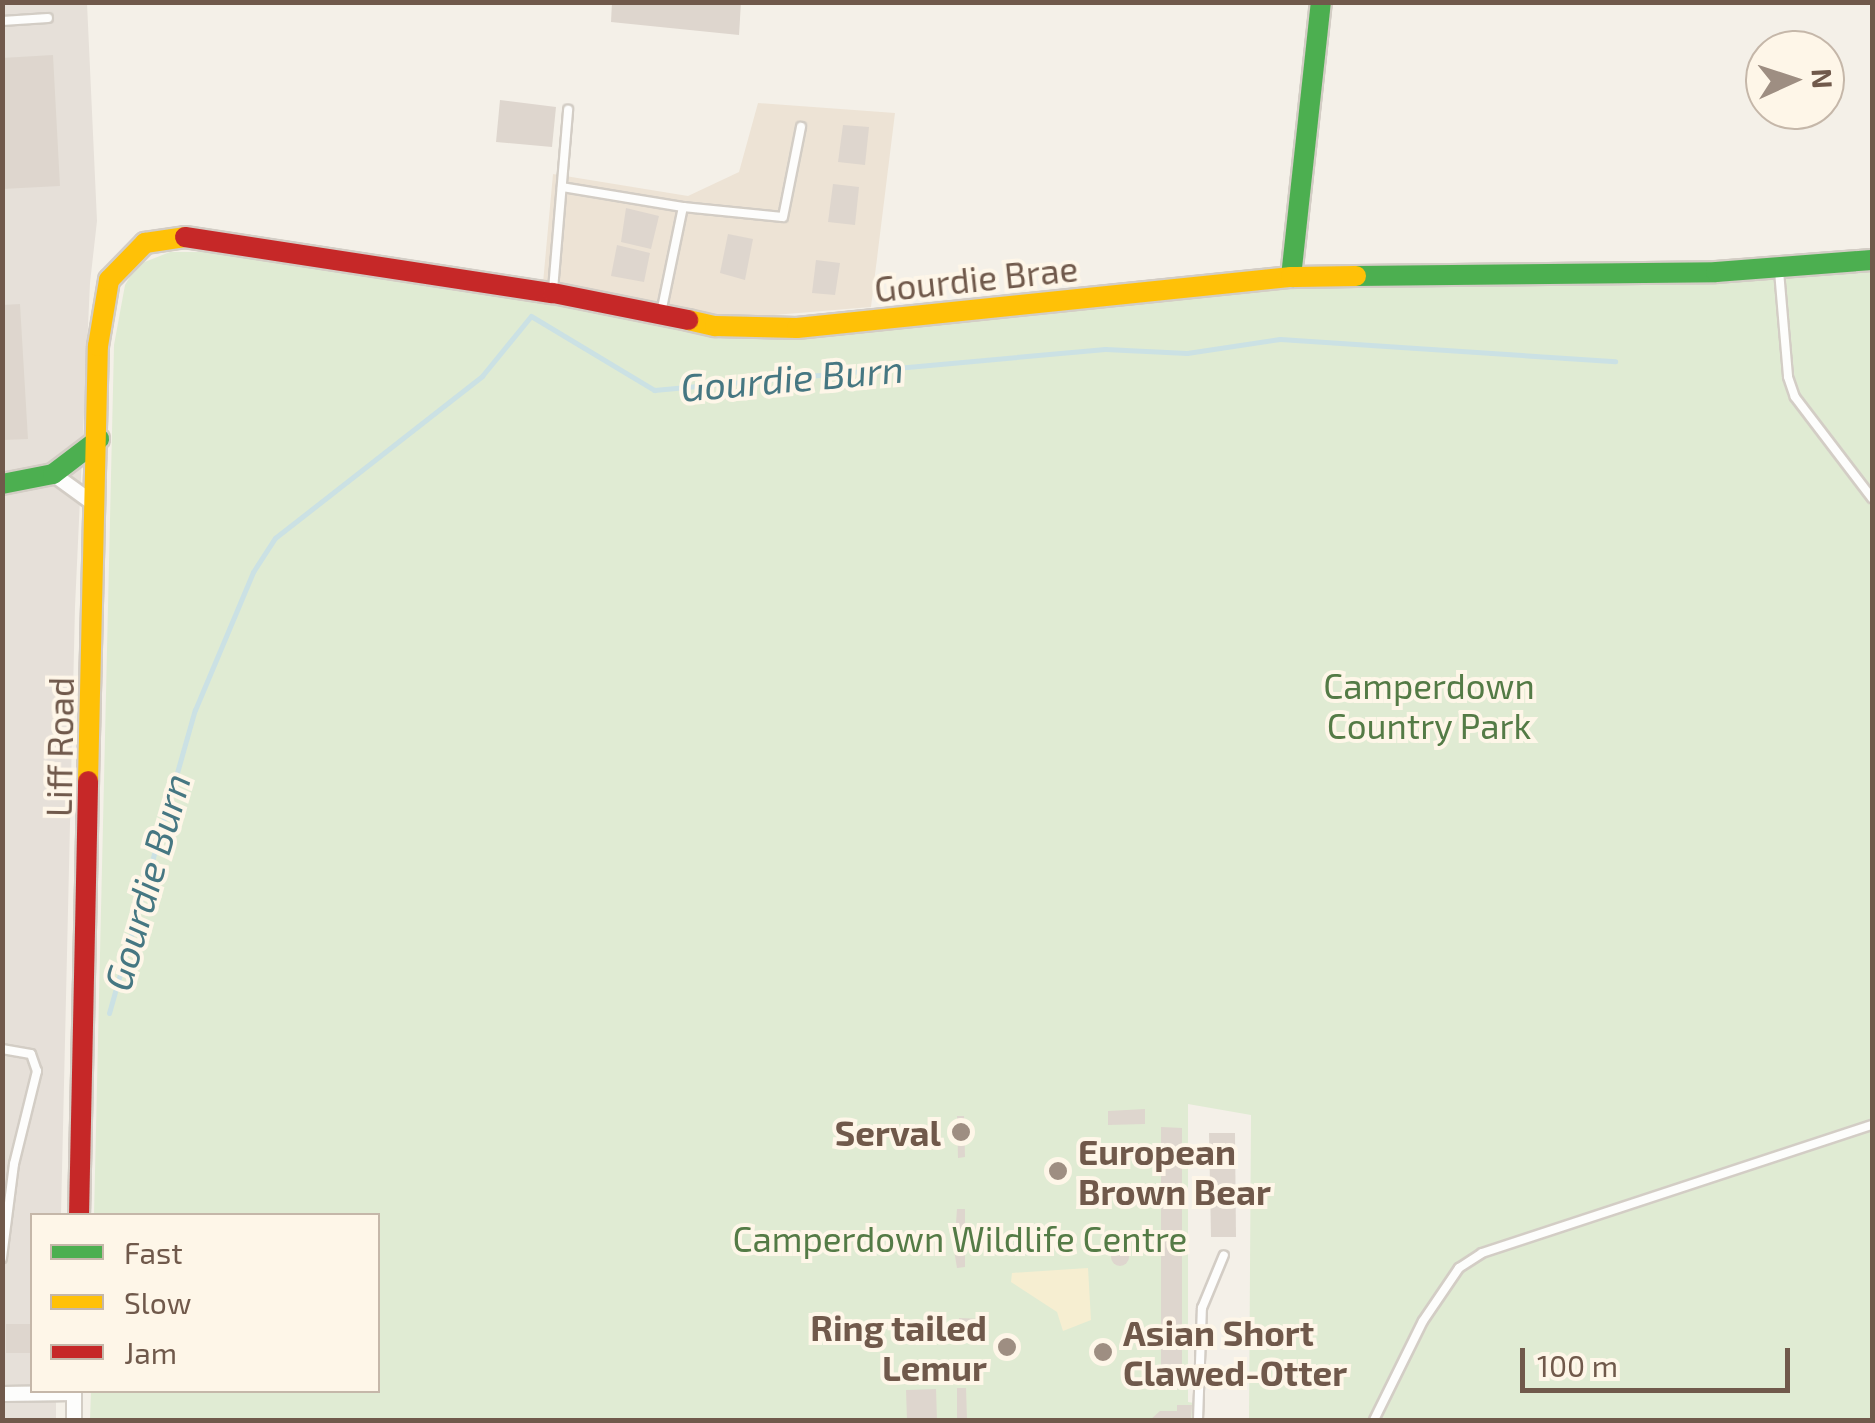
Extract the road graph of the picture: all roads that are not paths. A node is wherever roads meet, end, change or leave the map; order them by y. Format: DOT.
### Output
graph roads {
  1 [pos="1320,2"];
  2 [pos="48,18"];
  3 [pos="2,20"];
  4 [pos="568,110"];
  5 [pos="801,127"];
  6 [pos="562,187"];
  7 [pos="684,207"];
  8 [pos="1872,260"];
  9 [pos="1779,266"];
  10 [pos="1291,277"];
  11 [pos="109,280"];
  12 [pos="553,293"];
  13 [pos="661,314"];
  14 [pos="99,439"];
  15 [pos="53,474"];
  16 [pos="2,484"];
  17 [pos="1872,498"];
  18 [pos="97,506"];
  19 [pos="2,1049"];
  20 [pos="1872,1125"];
  21 [pos="79,1213"];
  22 [pos="1224,1255"];
  23 [pos="2,1258"];
  24 [pos="38,1393"];
  25 [pos="74,1393"];
  26 [pos="2,1394"];
  27 [pos="74,1420"];
  28 [pos="1198,1420"];
  29 [pos="1374,1420"];
  1 -- 10 [label="street"];
  2 -- 3 [label="lane"];
  4 -- 6 [label="lane"];
  5 -- 7 [label="lane"];
  6 -- 7 [label="lane"];
  6 -- 12 [label="lane"];
  7 -- 13 [label="lane"];
  8 -- 9 [label="street, Gourdie Brae"];
  9 -- 10 [label="street, Gourdie Brae"];
  9 -- 17 [label="lane"];
  10 -- 13 [label="street, Gourdie Brae"];
  11 -- 12 [label="street, Gourdie Brae"];
  11 -- 14 [label="street, Liff Road"];
  12 -- 13 [label="street, Gourdie Brae"];
  14 -- 15 [label="street"];
  14 -- 18 [label="street, Liff Road"];
  15 -- 16 [label="street"];
  15 -- 18 [label="street"];
  18 -- 21 [label="street, Liff Road"];
  19 -- 23 [label="lane"];
  20 -- 29 [label="lane"];
  22 -- 28 [label="lane"];
  24 -- 26 [label="street"];
  25 -- 27 [label="street"];
}
